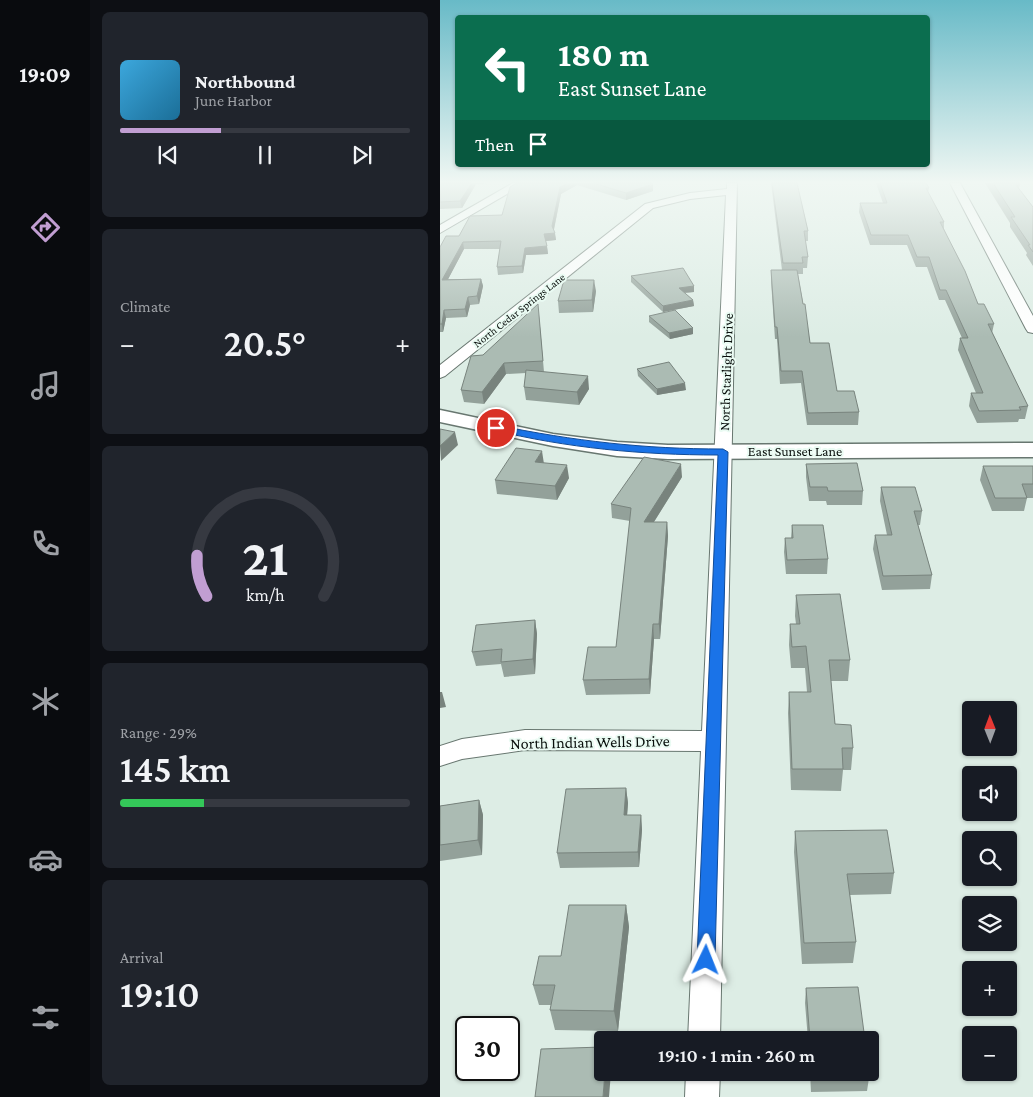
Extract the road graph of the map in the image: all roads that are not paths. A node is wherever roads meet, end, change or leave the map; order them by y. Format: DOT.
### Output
graph roads {
  1 [pos="614,234"];
  2 [pos="730,234"];
  3 [pos="982,234"];
  4 [pos="1033,330"];
  5 [pos="440,372"];
  6 [pos="440,416"];
  7 [pos="1033,450"];
  8 [pos="723,452"];
  9 [pos="712,741"];
  10 [pos="440,756"];
  11 [pos="704,1031"];
  12 [pos="703,1081"];
  13 [pos="702,1097"];
  1 -- 5 [label="street, North Cedar Springs Lane"];
  2 -- 8 [label="street, North Starlight Drive"];
  3 -- 4 [label="street"];
  6 -- 8 [label="street, East Sunset Lane"];
  7 -- 8 [label="street, East Sunset Lane"];
  8 -- 9 [label="street, North Starlight Drive"];
  9 -- 10 [label="street, North Indian Wells Drive"];
  9 -- 11 [label="street, North Starlight Drive"];
  12 -- 13 [label="street"];
}
